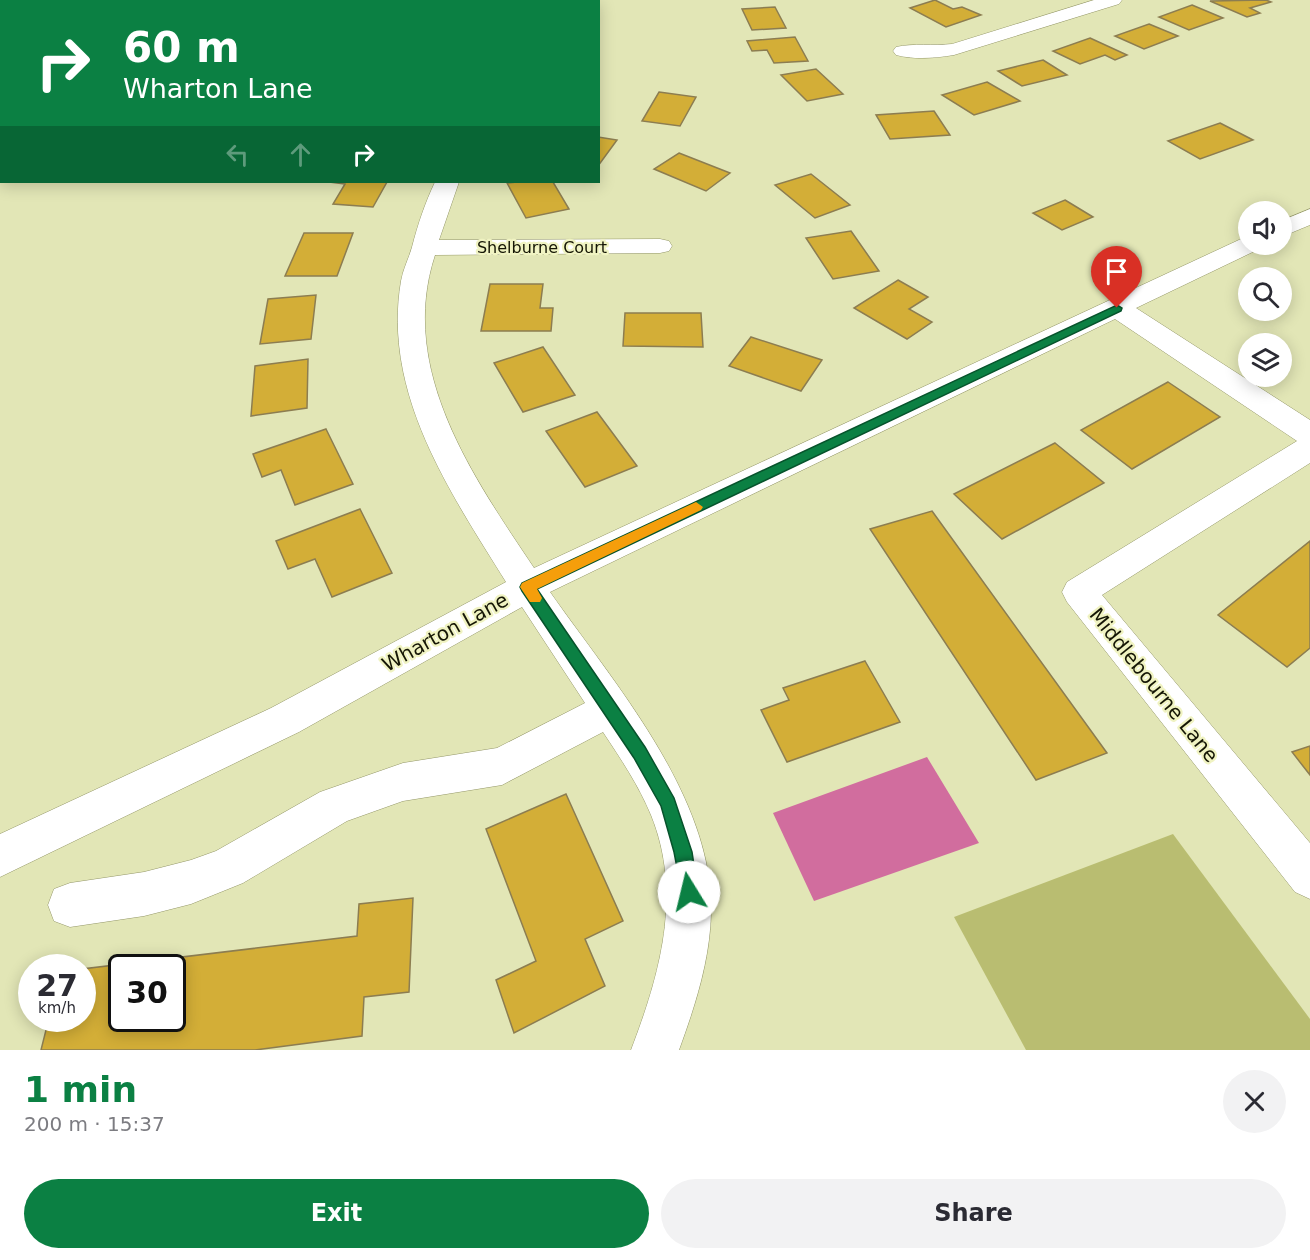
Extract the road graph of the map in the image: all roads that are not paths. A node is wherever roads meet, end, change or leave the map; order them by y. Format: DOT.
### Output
graph roads {
  1 [pos="1113,0"];
  2 [pos="903,51"];
  3 [pos="447,183"];
  4 [pos="1310,216"];
  5 [pos="1292,225"];
  6 [pos="660,246"];
  7 [pos="424,248"];
  8 [pos="1238,250"];
  9 [pos="1117,308"];
  10 [pos="1310,435"];
  11 [pos="1310,448"];
  12 [pos="527,587"];
  13 [pos="610,709"];
  14 [pos="0,856"];
  15 [pos="1310,877"];
  16 [pos="70,905"];
  17 [pos="655,1050"];
  1 -- 2 [label="street"];
  3 -- 7 [label="street"];
  4 -- 5 [label="street"];
  6 -- 7 [label="street, Shelburne Court"];
  7 -- 12 [label="street"];
  8 -- 9 [label="street, Wharton Lane"];
  9 -- 10 [label="street"];
  9 -- 12 [label="street, Wharton Lane"];
  11 -- 15 [label="street, Middlebourne Lane"];
  12 -- 13 [label="street"];
  12 -- 14 [label="street, Wharton Lane"];
  13 -- 16 [label="street"];
  13 -- 17 [label="street"];
}
